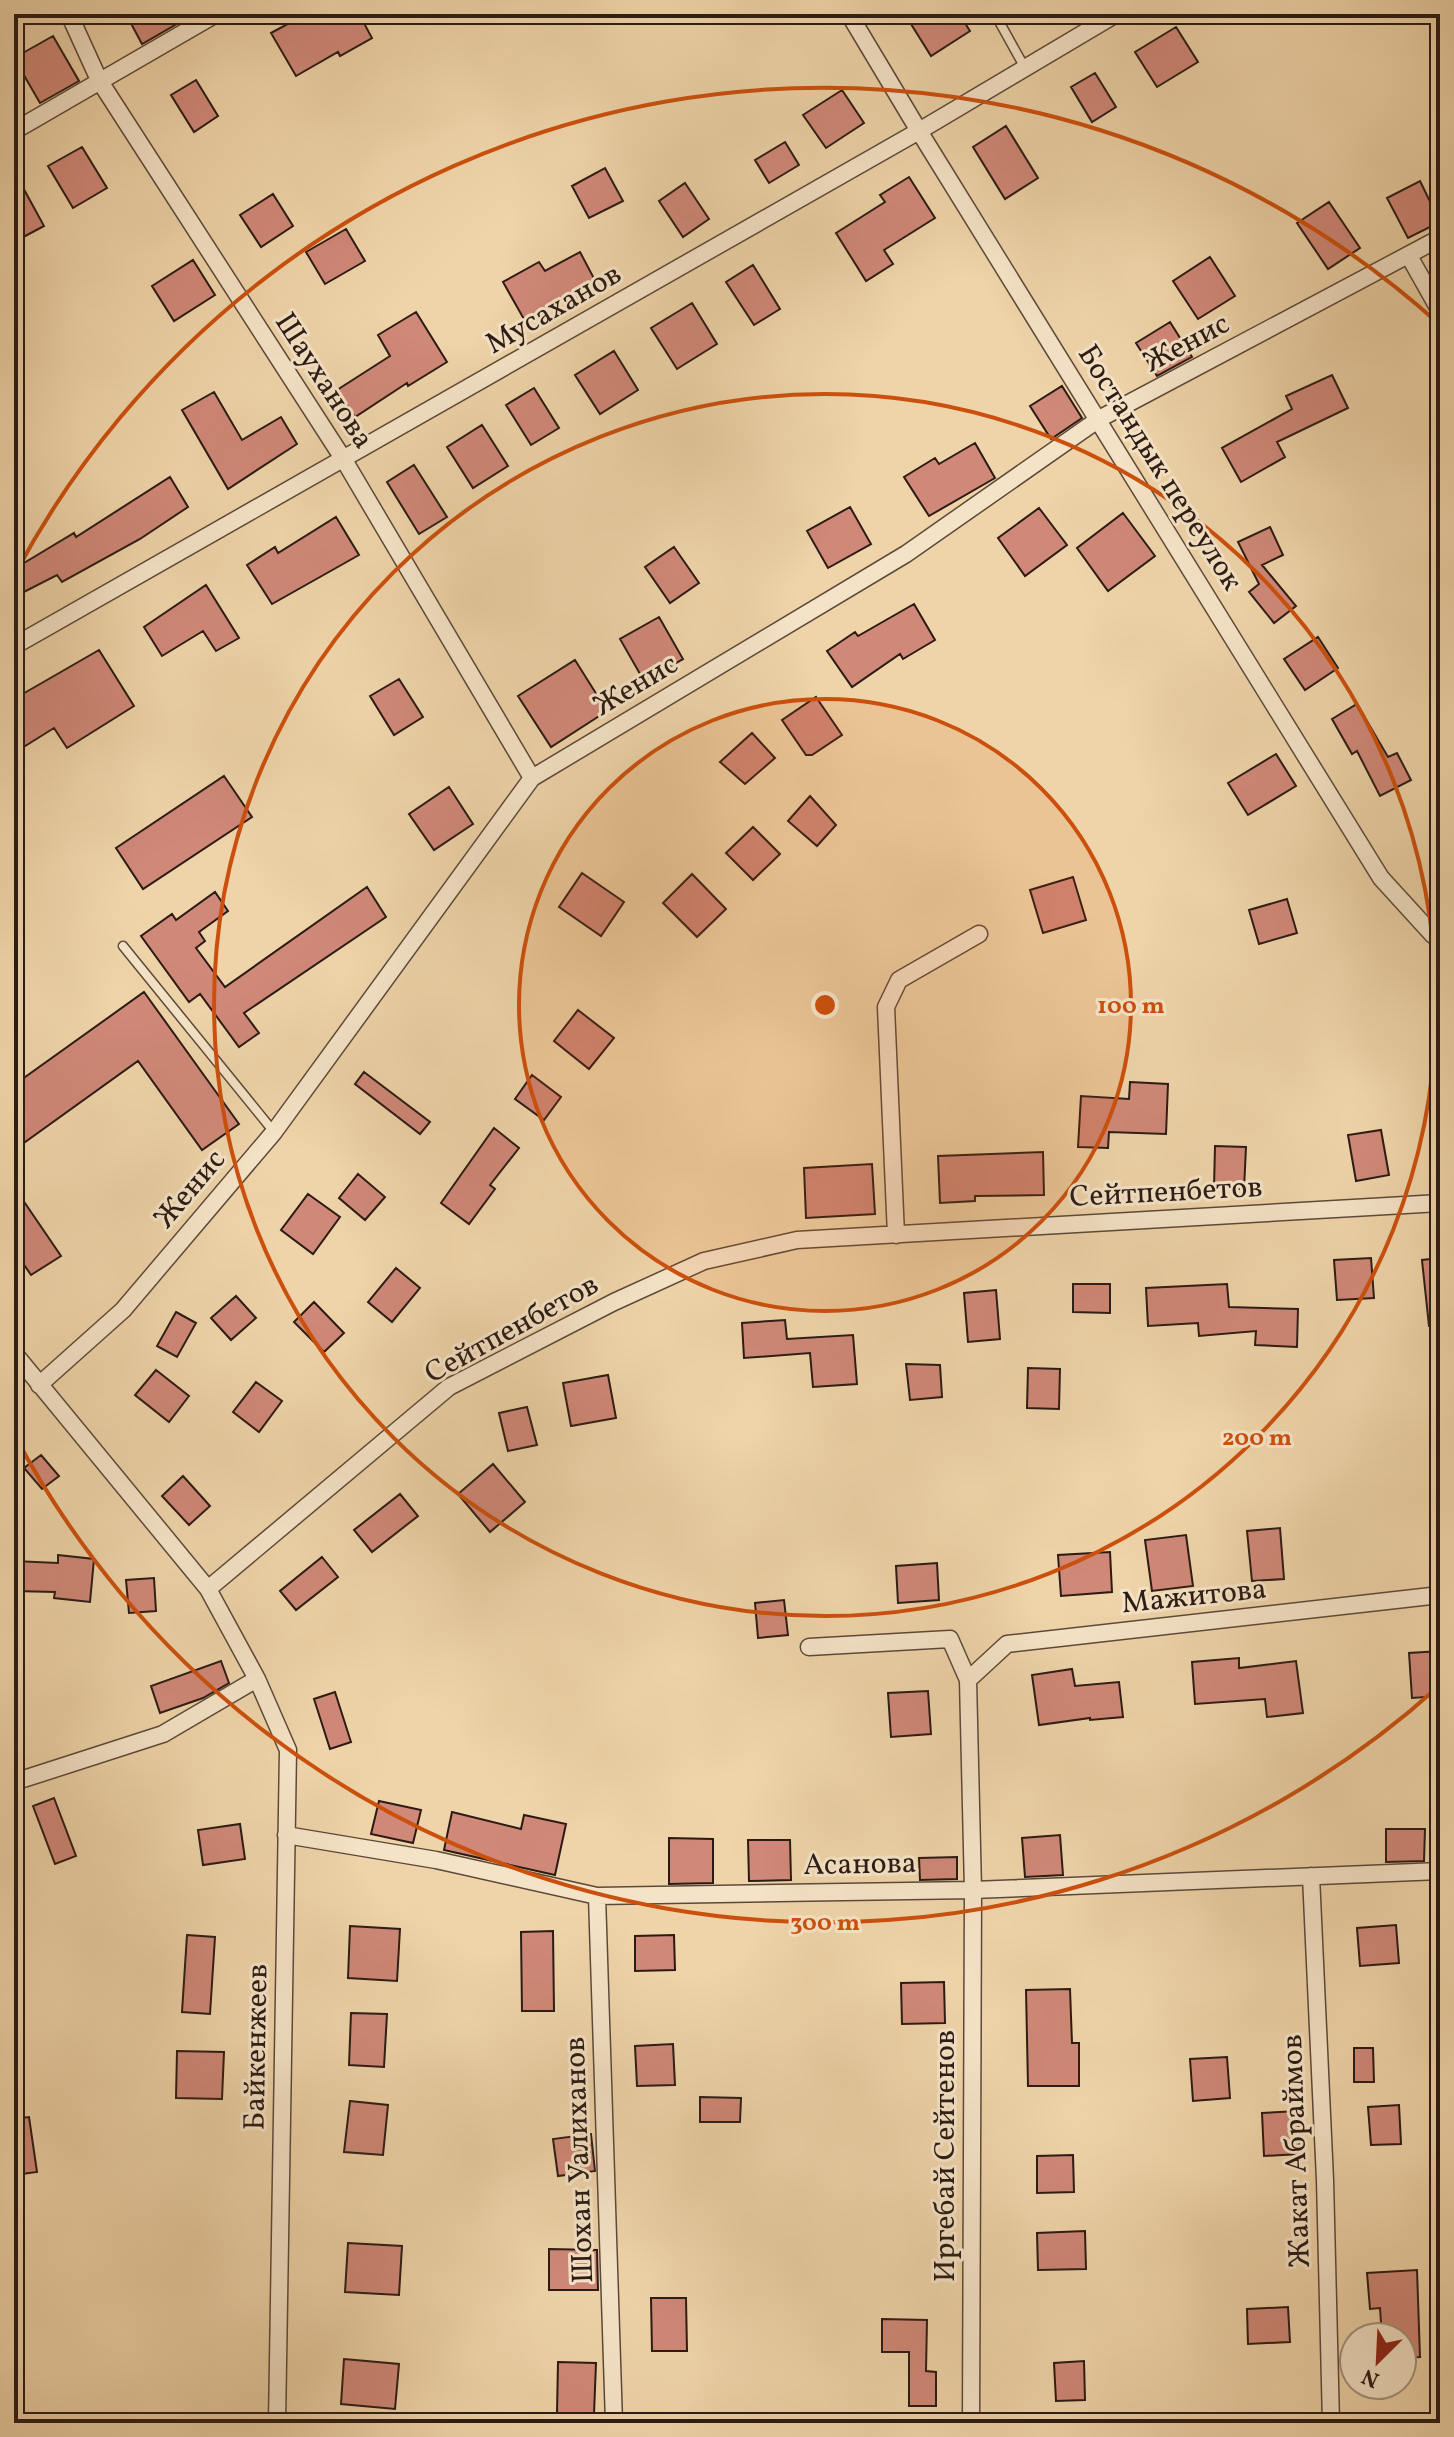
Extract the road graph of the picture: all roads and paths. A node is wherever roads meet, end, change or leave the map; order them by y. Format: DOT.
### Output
graph roads {
  1 [pos="69,14"];
  2 [pos="216,14"];
  3 [pos="849,14"];
  4 [pos="995,14"];
  5 [pos="1116,14"];
  6 [pos="1025,68"];
  7 [pos="99,80"];
  8 [pos="14,131"];
  9 [pos="919,131"];
  10 [pos="1440,238"];
  11 [pos="1409,256"];
  12 [pos="1440,311"];
  13 [pos="1099,419"];
  14 [pos="344,460"];
  15 [pos="14,646"];
  16 [pos="532,778"];
  17 [pos="979,934"];
  18 [pos="1440,936"];
  19 [pos="123,946"];
  20 [pos="274,1132"];
  21 [pos="1440,1203"];
  22 [pos="896,1235"];
  23 [pos="14,1353"];
  24 [pos="39,1385"];
  25 [pos="208,1589"];
  26 [pos="1440,1595"];
  27 [pos="809,1647"];
  28 [pos="257,1679"];
  29 [pos="968,1680"];
  30 [pos="14,1782"];
  31 [pos="286,1835"];
  32 [pos="1440,1871"];
  33 [pos="1311,1876"];
  34 [pos="973,1890"];
  35 [pos="597,1896"];
  36 [pos="277,2423"];
  37 [pos="614,2423"];
  38 [pos="971,2423"];
  39 [pos="1331,2423"];
  1 -- 7 [label="street, Шауханова"];
  2 -- 7 [label="street"];
  3 -- 9 [label="street, Бостандык переулок"];
  4 -- 6 [label="lane"];
  5 -- 6 [label="street, Мусаханов"];
  6 -- 9 [label="street, Мусаханов"];
  7 -- 8 [label="street"];
  7 -- 14 [label="street, Шауханова"];
  9 -- 13 [label="street, Бостандык переулок"];
  9 -- 14 [label="street, Мусаханов"];
  10 -- 11 [label="street, Женис"];
  11 -- 12 [label="street"];
  11 -- 13 [label="street, Женис"];
  13 -- 16 [label="street, Женис"];
  13 -- 18 [label="street, Бостандык переулок"];
  14 -- 15 [label="street, Мусаханов"];
  14 -- 16 [label="street, Шауханова"];
  16 -- 20 [label="street, Женис"];
  17 -- 22 [label="street"];
  19 -- 20 [label="lane"];
  20 -- 24 [label="street, Женис"];
  21 -- 22 [label="street, Сейтпенбетов"];
  22 -- 25 [label="street, Сейтпенбетов"];
  23 -- 24 [label="street, Байкенжеев"];
  24 -- 25 [label="street, Байкенжеев"];
  25 -- 28 [label="street, Байкенжеев"];
  26 -- 29 [label="street, Мажитова"];
  27 -- 29 [label="street"];
  28 -- 30 [label="street"];
  28 -- 31 [label="street, Байкенжеев"];
  29 -- 34 [label="street"];
  31 -- 35 [label="street, Асанова"];
  31 -- 36 [label="street, Байкенжеев"];
  32 -- 33 [label="street, Асанова"];
  33 -- 34 [label="street, Асанова"];
  33 -- 39 [label="street, Жакат Абраймов"];
  34 -- 35 [label="street, Асанова"];
  34 -- 38 [label="street, Иргебай Сейтенов"];
  35 -- 37 [label="street, Шохан Уалиханов"];
}
